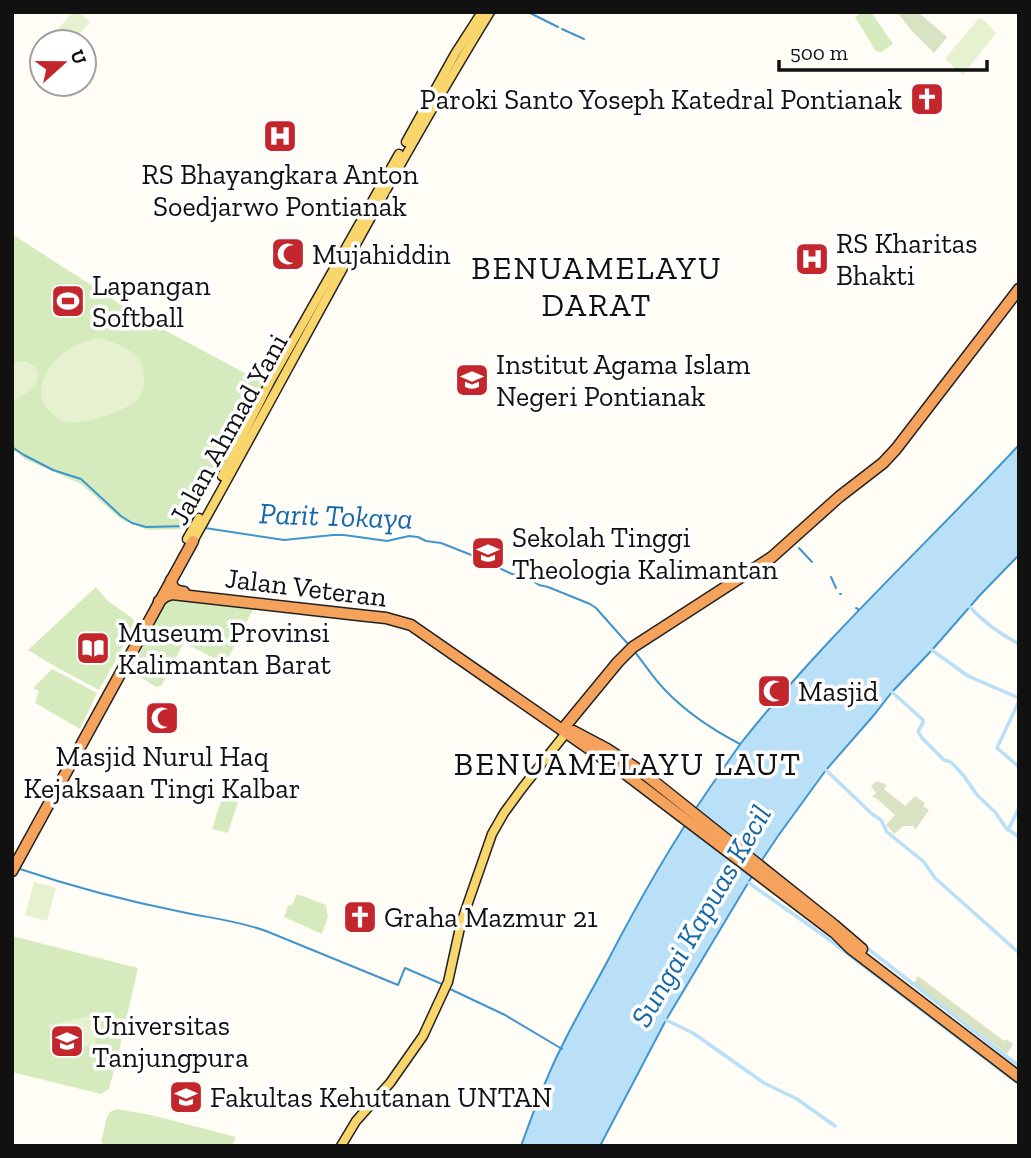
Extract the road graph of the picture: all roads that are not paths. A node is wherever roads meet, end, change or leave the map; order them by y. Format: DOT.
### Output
graph roads {
  1 [pos="488,13"];
  2 [pos="1019,289"];
  3 [pos="1019,296"];
  4 [pos="935,402"];
  5 [pos="190,540"];
  6 [pos="171,580"];
  7 [pos="205,596"];
  8 [pos="159,601"];
  9 [pos="566,729"];
  10 [pos="14,865"];
  11 [pos="834,929"];
  12 [pos="1019,1076"];
  13 [pos="341,1146"];
  1 -- 5 [label="main road, Jalan Ahmad Yani"];
  2 -- 4 [label="highway"];
  3 -- 4 [label="highway"];
  4 -- 9 [label="highway"];
  5 -- 6 [label="highway, Jalan Ahmad Yani"];
  5 -- 10 [label="highway, Jalan Ahmad Yani"];
  6 -- 7 [label="highway, Jalan Veteran"];
  6 -- 8 [label="highway, Jalan Ahmad Yani"];
  7 -- 8 [label="highway, Jalan Veteran"];
  7 -- 9 [label="highway, Jalan Veteran"];
  8 -- 10 [label="highway, Jalan Ahmad Yani"];
  9 -- 11 [label="highway"];
  9 -- 11 [label="highway"];
  9 -- 13 [label="main road"];
  11 -- 12 [label="highway"];
}
